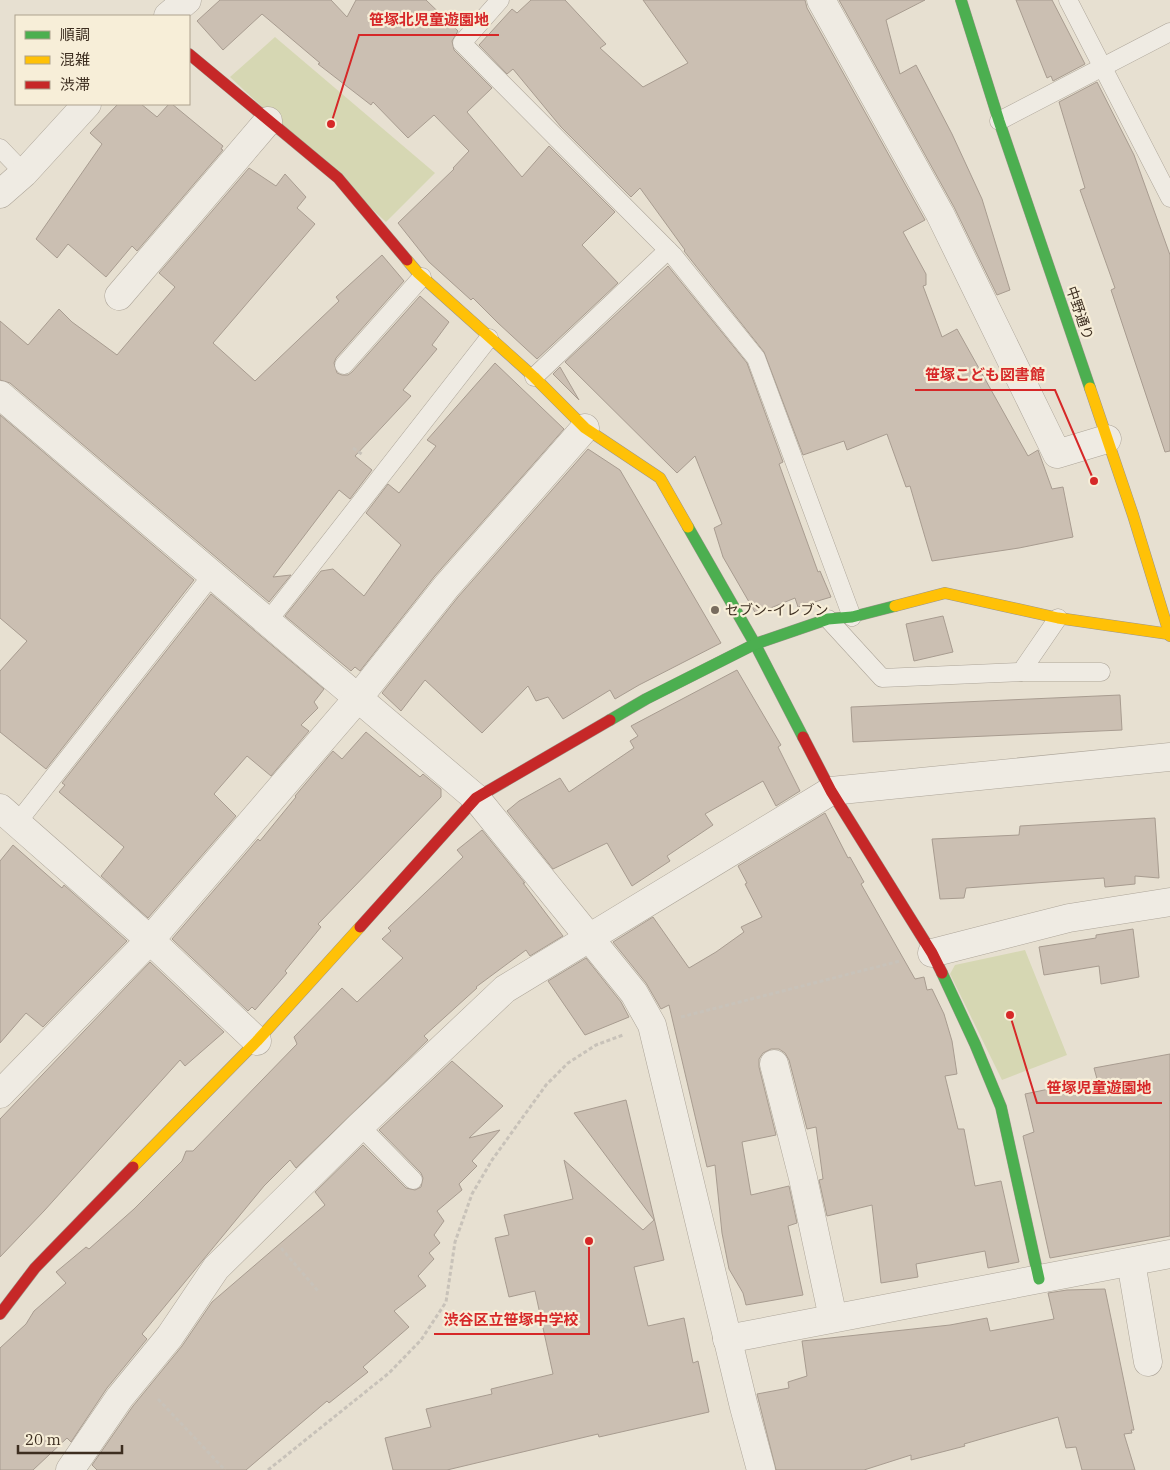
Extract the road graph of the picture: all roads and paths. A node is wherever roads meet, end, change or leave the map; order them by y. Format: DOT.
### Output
graph roads {
  1 [pos="187,0"];
  2 [pos="500,0"];
  3 [pos="821,0"];
  4 [pos="961,0"];
  5 [pos="1068,0"];
  6 [pos="169,15"];
  7 [pos="1170,32"];
  8 [pos="190,55"];
  9 [pos="1102,68"];
  10 [pos="86,105"];
  11 [pos="268,121"];
  12 [pos="999,121"];
  13 [pos="0,148"];
  14 [pos="24,173"];
  15 [pos="0,194"];
  16 [pos="1170,198"];
  17 [pos="668,250"];
  18 [pos="422,277"];
  19 [pos="119,296"];
  20 [pos="489,338"];
  21 [pos="344,365"];
  22 [pos="534,377"];
  23 [pos="0,395"];
  24 [pos="585,428"];
  25 [pos="1106,439"];
  26 [pos="212,575"];
  27 [pos="852,617"];
  28 [pos="1058,618"];
  29 [pos="828,619"];
  30 [pos="268,622"];
  31 [pos="1170,635"];
  32 [pos="755,644"];
  33 [pos="1021,672"];
  34 [pos="1101,672"];
  35 [pos="358,698"];
  36 [pos="1170,757"];
  37 [pos="831,791"];
  38 [pos="476,798"];
  39 [pos="8,815"];
  40 [pos="1170,902"];
  41 [pos="590,937"];
  42 [pos="150,940"];
  43 [pos="932,953"];
  44 [pos="652,1025"];
  45 [pos="257,1041"];
  46 [pos="774,1064"];
  47 [pos="3,1084"];
  48 [pos="360,1126"];
  49 [pos="413,1180"];
  50 [pos="260,1225"];
  51 [pos="1170,1254"];
  52 [pos="1131,1262"];
  53 [pos="1039,1279"];
  54 [pos="318,1291"];
  55 [pos="0,1314"];
  56 [pos="833,1318"];
  57 [pos="727,1339"];
  58 [pos="1148,1362"];
  59 [pos="137,1377"];
  60 [pos="70,1470"];
  61 [pos="225,1470"];
  62 [pos="268,1470"];
  63 [pos="761,1470"];
  1 -- 6 [label="street"];
  2 -- 17 [label="lane"];
  3 -- 25 [label="street"];
  4 -- 12 [label="street, 中野通り"];
  5 -- 9 [label="lane"];
  7 -- 9 [label="lane"];
  8 -- 11 [label="street"];
  9 -- 12 [label="lane"];
  9 -- 16 [label="lane"];
  10 -- 14 [label="street"];
  11 -- 18 [label="street"];
  11 -- 19 [label="street"];
  12 -- 25 [label="street, 中野通り"];
  13 -- 14 [label="lane"];
  14 -- 15 [label="street"];
  17 -- 22 [label="lane"];
  17 -- 27 [label="lane"];
  18 -- 20 [label="street"];
  18 -- 21 [label="lane"];
  20 -- 22 [label="street"];
  20 -- 30 [label="lane"];
  22 -- 24 [label="street"];
  23 -- 26 [label="street"];
  24 -- 32 [label="street"];
  24 -- 35 [label="street"];
  25 -- 31 [label="street, 中野通り"];
  26 -- 30 [label="street"];
  26 -- 39 [label="lane"];
  27 -- 28 [label="street"];
  27 -- 29 [label="street"];
  28 -- 31 [label="street"];
  28 -- 33 [label="lane"];
  29 -- 32 [label="street"];
  29 -- 33 [label="lane"];
  30 -- 35 [label="street"];
  32 -- 37 [label="street"];
  32 -- 38 [label="street"];
  33 -- 34 [label="lane"];
  35 -- 38 [label="street"];
  35 -- 42 [label="street"];
  36 -- 37 [label="street"];
  37 -- 41 [label="street"];
  37 -- 43 [label="street"];
  38 -- 41 [label="street"];
  38 -- 45 [label="street"];
  39 -- 42 [label="street"];
  40 -- 43 [label="street"];
  41 -- 44 [label="street"];
  41 -- 48 [label="street"];
  42 -- 45 [label="street"];
  42 -- 47 [label="street"];
  43 -- 44 [label="path"];
  43 -- 53 [label="street"];
  44 -- 57 [label="street"];
  44 -- 62 [label="path"];
  45 -- 55 [label="street"];
  46 -- 56 [label="street"];
  48 -- 49 [label="lane"];
  48 -- 50 [label="street"];
  50 -- 54 [label="path"];
  50 -- 59 [label="street"];
  51 -- 52 [label="street"];
  52 -- 53 [label="street"];
  52 -- 58 [label="street"];
  53 -- 56 [label="street"];
  56 -- 57 [label="street"];
  57 -- 63 [label="street"];
  59 -- 60 [label="street"];
  59 -- 61 [label="path"];
}
